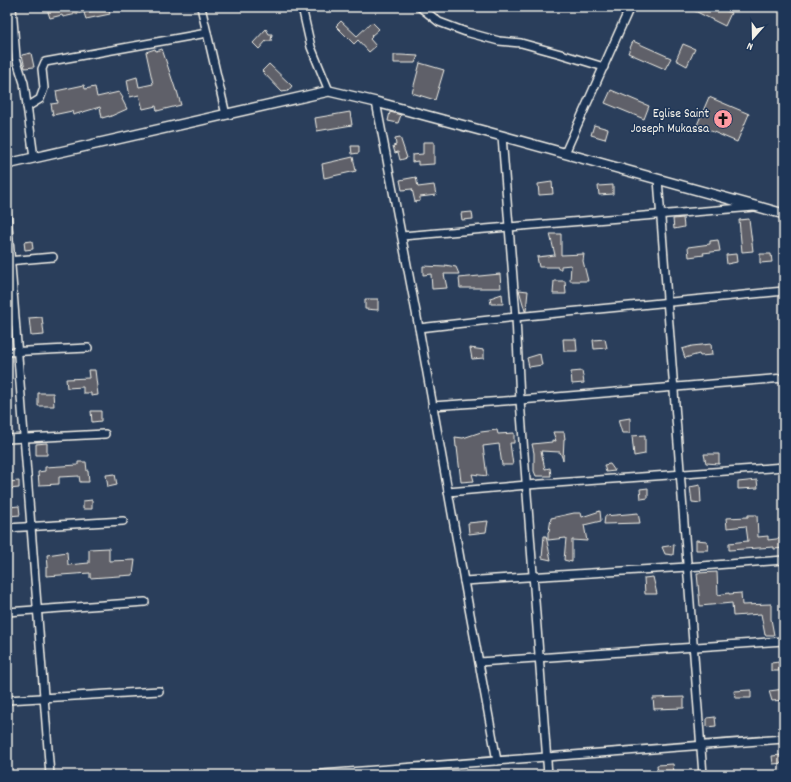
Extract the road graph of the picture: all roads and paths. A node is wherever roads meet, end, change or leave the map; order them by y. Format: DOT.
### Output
graph roads {
  1 [pos="12,7"];
  2 [pos="201,7"];
  3 [pos="302,7"];
  4 [pos="420,7"];
  5 [pos="630,7"];
  6 [pos="207,33"];
  7 [pos="604,67"];
  8 [pos="329,91"];
  9 [pos="376,102"];
  10 [pos="27,107"];
  11 [pos="226,115"];
  12 [pos="502,136"];
  13 [pos="565,153"];
  14 [pos="34,158"];
  15 [pos="7,164"];
  16 [pos="658,179"];
  17 [pos="758,207"];
  18 [pos="7,213"];
  19 [pos="661,214"];
  20 [pos="784,214"];
  21 [pos="509,227"];
  22 [pos="402,236"];
  23 [pos="53,257"];
  24 [pos="9,261"];
  25 [pos="784,291"];
  26 [pos="668,302"];
  27 [pos="516,317"];
  28 [pos="419,328"];
  29 [pos="88,348"];
  30 [pos="7,352"];
  31 [pos="18,352"];
  32 [pos="784,378"];
  33 [pos="674,387"];
  34 [pos="520,400"];
  35 [pos="432,406"];
  36 [pos="105,434"];
  37 [pos="24,438"];
  38 [pos="7,439"];
  39 [pos="784,467"];
  40 [pos="681,475"];
  41 [pos="527,485"];
  42 [pos="448,492"];
  43 [pos="123,521"];
  44 [pos="31,527"];
  45 [pos="7,528"];
  46 [pos="784,560"];
  47 [pos="687,567"];
  48 [pos="534,577"];
  49 [pos="464,581"];
  50 [pos="145,602"];
  51 [pos="38,610"];
  52 [pos="7,612"];
  53 [pos="784,641"];
  54 [pos="693,647"];
  55 [pos="540,658"];
  56 [pos="479,662"];
  57 [pos="159,691"];
  58 [pos="44,698"];
  59 [pos="7,700"];
  60 [pos="784,739"];
  61 [pos="701,746"];
  62 [pos="546,757"];
  63 [pos="497,761"];
  64 [pos="396,772"];
  65 [pos="50,775"];
  66 [pos="309,775"];
  67 [pos="548,775"];
  68 [pos="703,775"];
  1 -- 10 [label="street"];
  2 -- 6 [label="street"];
  3 -- 8 [label="street"];
  4 -- 7 [label="street"];
  5 -- 7 [label="street"];
  6 -- 10 [label="street"];
  6 -- 11 [label="street"];
  7 -- 13 [label="street"];
  8 -- 9 [label="street"];
  8 -- 11 [label="street"];
  9 -- 12 [label="street"];
  9 -- 22 [label="street"];
  10 -- 14 [label="street"];
  11 -- 14 [label="street"];
  12 -- 13 [label="street"];
  12 -- 21 [label="street"];
  13 -- 16 [label="street"];
  14 -- 15 [label="street"];
  16 -- 17 [label="street"];
  16 -- 19 [label="street"];
  17 -- 19 [label="street"];
  17 -- 20 [label="street"];
  18 -- 24 [label="street"];
  19 -- 21 [label="street"];
  19 -- 26 [label="street"];
  21 -- 22 [label="street"];
  21 -- 27 [label="street"];
  22 -- 28 [label="street"];
  23 -- 24 [label="street"];
  24 -- 31 [label="street"];
  25 -- 26 [label="street"];
  26 -- 27 [label="street"];
  26 -- 33 [label="street"];
  27 -- 28 [label="street"];
  27 -- 34 [label="street"];
  28 -- 35 [label="street"];
  29 -- 31 [label="street"];
  30 -- 31 [label="street"];
  31 -- 37 [label="street"];
  32 -- 33 [label="street"];
  33 -- 34 [label="street"];
  33 -- 40 [label="street"];
  34 -- 35 [label="street"];
  34 -- 41 [label="street"];
  35 -- 42 [label="street"];
  36 -- 37 [label="street"];
  37 -- 38 [label="street"];
  37 -- 44 [label="street"];
  39 -- 40 [label="street"];
  40 -- 41 [label="street"];
  40 -- 47 [label="street"];
  41 -- 42 [label="street"];
  41 -- 48 [label="street"];
  42 -- 49 [label="street"];
  43 -- 44 [label="street"];
  44 -- 45 [label="street"];
  44 -- 51 [label="street"];
  46 -- 47 [label="street"];
  47 -- 48 [label="street"];
  47 -- 54 [label="street"];
  48 -- 49 [label="street"];
  48 -- 55 [label="street"];
  49 -- 56 [label="street"];
  50 -- 51 [label="street"];
  51 -- 52 [label="street"];
  51 -- 58 [label="street"];
  53 -- 54 [label="street"];
  54 -- 55 [label="street"];
  54 -- 61 [label="street"];
  55 -- 56 [label="street"];
  55 -- 62 [label="street"];
  56 -- 63 [label="street"];
  57 -- 58 [label="street"];
  58 -- 59 [label="street"];
  58 -- 65 [label="street"];
  60 -- 61 [label="street"];
  61 -- 62 [label="street"];
  61 -- 68 [label="street"];
  62 -- 63 [label="street"];
  62 -- 67 [label="street"];
  63 -- 64 [label="street"];
  64 -- 66 [label="street"];
}
